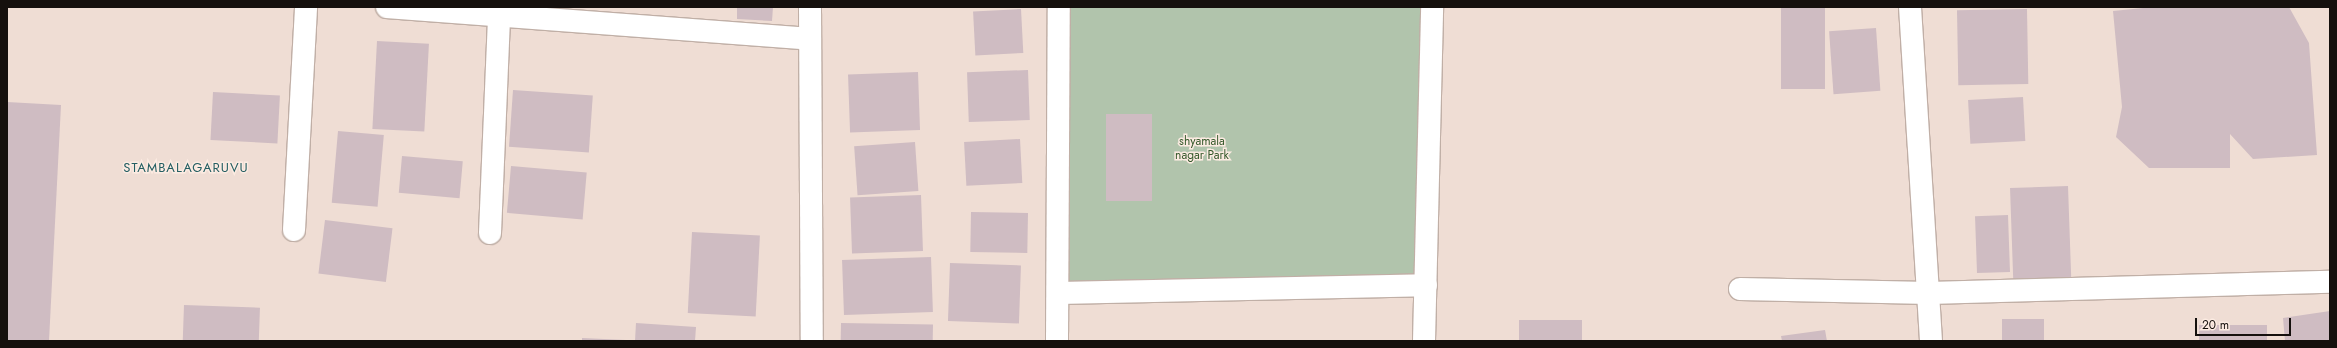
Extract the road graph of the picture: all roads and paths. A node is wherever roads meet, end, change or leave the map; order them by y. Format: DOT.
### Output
graph roads {
  1 [pos="306,7"];
  2 [pos="387,7"];
  3 [pos="810,7"];
  4 [pos="1059,7"];
  5 [pos="1432,7"];
  6 [pos="1910,7"];
  7 [pos="524,12"];
  8 [pos="499,15"];
  9 [pos="810,39"];
  10 [pos="294,230"];
  11 [pos="490,233"];
  12 [pos="2330,282"];
  13 [pos="1426,284"];
  14 [pos="1740,289"];
  15 [pos="1929,293"];
  16 [pos="1058,294"];
  17 [pos="812,341"];
  18 [pos="1058,341"];
  19 [pos="1424,341"];
  20 [pos="1931,341"];
  1 -- 10 [label="street"];
  2 -- 8 [label="street"];
  3 -- 9 [label="street"];
  4 -- 16 [label="street"];
  5 -- 13 [label="street"];
  6 -- 15 [label="street"];
  7 -- 8 [label="street"];
  7 -- 9 [label="street"];
  8 -- 11 [label="street"];
  9 -- 17 [label="street"];
  12 -- 15 [label="street"];
  13 -- 16 [label="street"];
  13 -- 19 [label="street"];
  14 -- 15 [label="street"];
  15 -- 20 [label="street"];
  16 -- 18 [label="street"];
}
